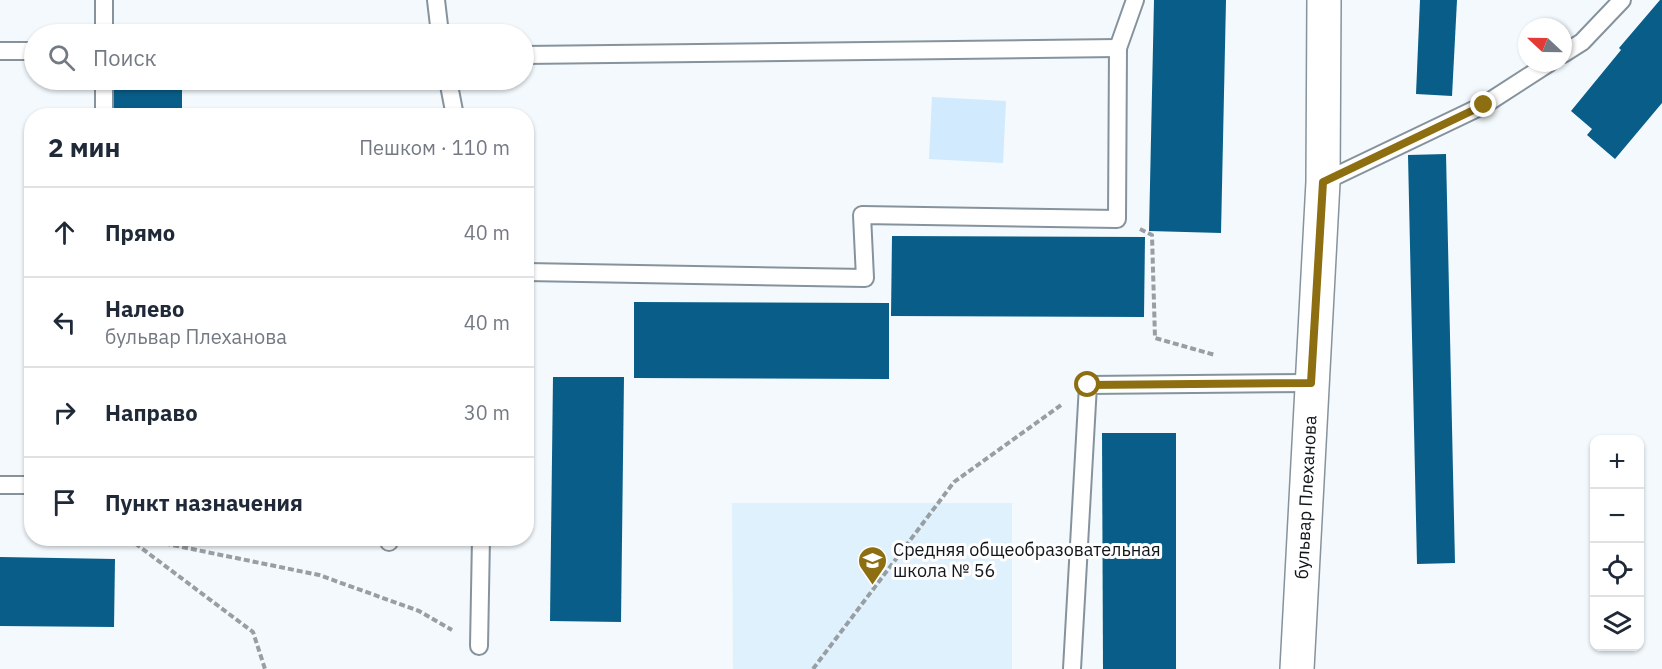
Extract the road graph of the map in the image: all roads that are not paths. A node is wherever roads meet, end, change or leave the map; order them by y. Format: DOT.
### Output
graph roads {
  1 [pos="104,0"];
  2 [pos="436,0"];
  3 [pos="1135,0"];
  4 [pos="1324,0"];
  5 [pos="1622,0"];
  6 [pos="104,24"];
  7 [pos="439,24"];
  8 [pos="1118,48"];
  9 [pos="1572,48"];
  10 [pos="0,51"];
  11 [pos="24,51"];
  12 [pos="534,55"];
  13 [pos="1535,72"];
  14 [pos="104,90"];
  15 [pos="450,90"];
  16 [pos="104,108"];
  17 [pos="453,108"];
  18 [pos="1323,182"];
  19 [pos="534,272"];
  20 [pos="1311,383"];
  21 [pos="0,485"];
  22 [pos="24,485"];
  23 [pos="481,546"];
  24 [pos="479,646"];
  25 [pos="1072,669"];
  26 [pos="1297,669"];
  1 -- 6 [label="lane"];
  2 -- 7 [label="lane"];
  3 -- 8 [label="lane"];
  4 -- 18 [label="street, бульвар Плеханова"];
  5 -- 9 [label="lane"];
  8 -- 12 [label="lane"];
  8 -- 19 [label="lane"];
  10 -- 11 [label="lane"];
  13 -- 18 [label="lane"];
  14 -- 16 [label="lane"];
  15 -- 17 [label="lane"];
  18 -- 20 [label="street, бульвар Плеханова"];
  20 -- 25 [label="lane"];
  20 -- 26 [label="street, бульвар Плеханова"];
  21 -- 22 [label="lane"];
  23 -- 24 [label="lane"];
}
